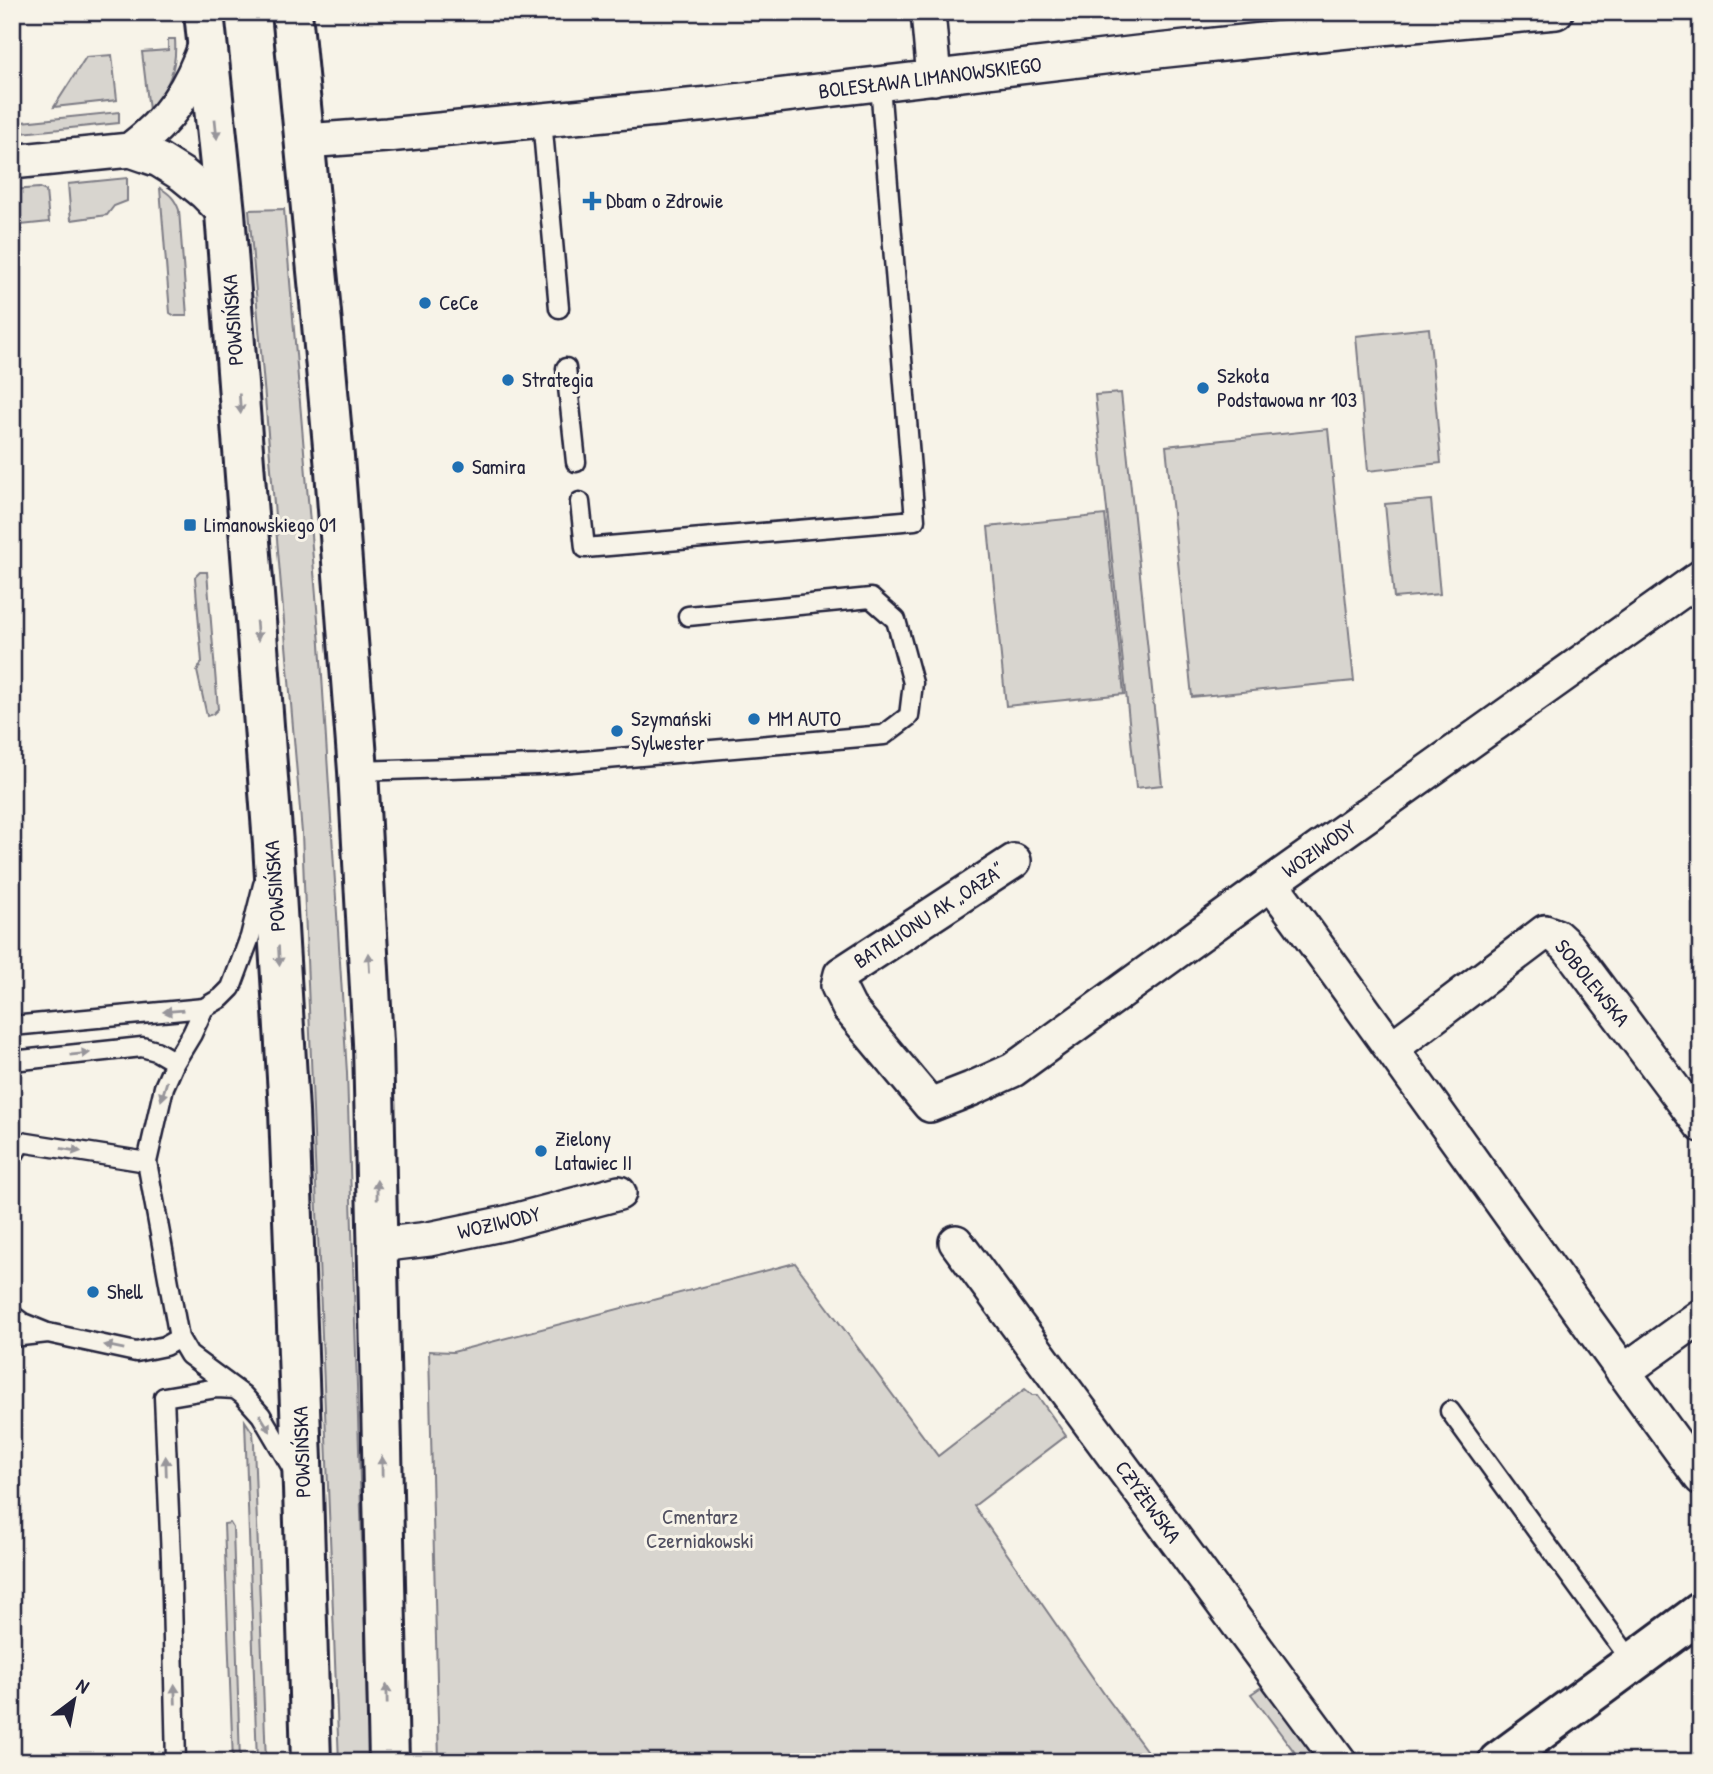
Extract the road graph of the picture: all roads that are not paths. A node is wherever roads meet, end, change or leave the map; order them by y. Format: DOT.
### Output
graph roads {
  1 [pos="292,12"];
  2 [pos="928,12"];
  3 [pos="1556,12"];
  4 [pos="206,27"];
  5 [pos="934,78"];
  6 [pos="880,85"];
  7 [pos="542,120"];
  8 [pos="305,141"];
  9 [pos="130,150"];
  10 [pos="12,162"];
  11 [pos="225,213"];
  12 [pos="559,308"];
  13 [pos="566,368"];
  14 [pos="576,462"];
  15 [pos="579,502"];
  16 [pos="1701,577"];
  17 [pos="688,616"];
  18 [pos="358,771"];
  19 [pos="273,844"];
  20 [pos="1014,861"];
  21 [pos="1271,883"];
  22 [pos="204,1008"];
  23 [pos="12,1026"];
  24 [pos="1392,1048"];
  25 [pos="12,1061"];
  26 [pos="175,1062"];
  27 [pos="930,1105"];
  28 [pos="1701,1125"];
  29 [pos="13,1156"];
  30 [pos="147,1162"];
  31 [pos="619,1193"];
  32 [pos="956,1242"];
  33 [pos="378,1245"];
  34 [pos="12,1315"];
  35 [pos="1701,1316"];
  36 [pos="48,1333"];
  37 [pos="12,1337"];
  38 [pos="179,1338"];
  39 [pos="1623,1372"];
  40 [pos="235,1389"];
  41 [pos="1450,1411"];
  42 [pos="1701,1478"];
  43 [pos="303,1488"];
  44 [pos="1701,1612"];
  45 [pos="1633,1662"];
  46 [pos="176,1762"];
  47 [pos="311,1762"];
  48 [pos="389,1762"];
  49 [pos="1340,1762"];
  50 [pos="1498,1762"];
  1 -- 8 [label="main road"];
  2 -- 5 [label="street"];
  3 -- 5 [label="street, BOLESŁAWA LIMANOWSKIEGO"];
  4 -- 9 [label="street"];
  4 -- 11 [label="main road, POWSIŃSKA, one-way"];
  5 -- 6 [label="street, BOLESŁAWA LIMANOWSKIEGO"];
  6 -- 7 [label="street, BOLESŁAWA LIMANOWSKIEGO"];
  6 -- 15 [label="lane"];
  7 -- 8 [label="street, BOLESŁAWA LIMANOWSKIEGO"];
  7 -- 12 [label="lane"];
  8 -- 18 [label="main road"];
  9 -- 10 [label="street"];
  9 -- 11 [label="street"];
  11 -- 19 [label="main road, POWSIŃSKA, one-way"];
  13 -- 14 [label="lane"];
  16 -- 21 [label="street, WOZIWODY"];
  17 -- 18 [label="lane"];
  33 -- 18 [label="main road, one-way"];
  19 -- 22 [label="lane"];
  19 -- 43 [label="main road, POWSIŃSKA, one-way"];
  20 -- 27 [label="street, BATALIONU AK „OAZA”"];
  21 -- 24 [label="street"];
  21 -- 27 [label="street, WOZIWODY"];
  22 -- 23 [label="lane, one-way"];
  22 -- 26 [label="lane"];
  24 -- 28 [label="street, SOBOLEWSKA"];
  24 -- 39 [label="street"];
  25 -- 26 [label="lane, one-way"];
  26 -- 30 [label="lane, one-way"];
  29 -- 30 [label="lane, one-way"];
  30 -- 38 [label="lane"];
  31 -- 33 [label="street, WOZIWODY"];
  32 -- 49 [label="street, CZYŻEWSKA"];
  48 -- 33 [label="main road, one-way"];
  34 -- 36 [label="lane"];
  35 -- 39 [label="street"];
  36 -- 37 [label="lane"];
  38 -- 36 [label="lane, one-way"];
  38 -- 40 [label="lane"];
  39 -- 42 [label="street"];
  40 -- 43 [label="lane, one-way"];
  46 -- 40 [label="lane, one-way"];
  41 -- 45 [label="lane"];
  43 -- 47 [label="main road, POWSIŃSKA"];
  44 -- 45 [label="main road"];
  45 -- 50 [label="main road"];
}
